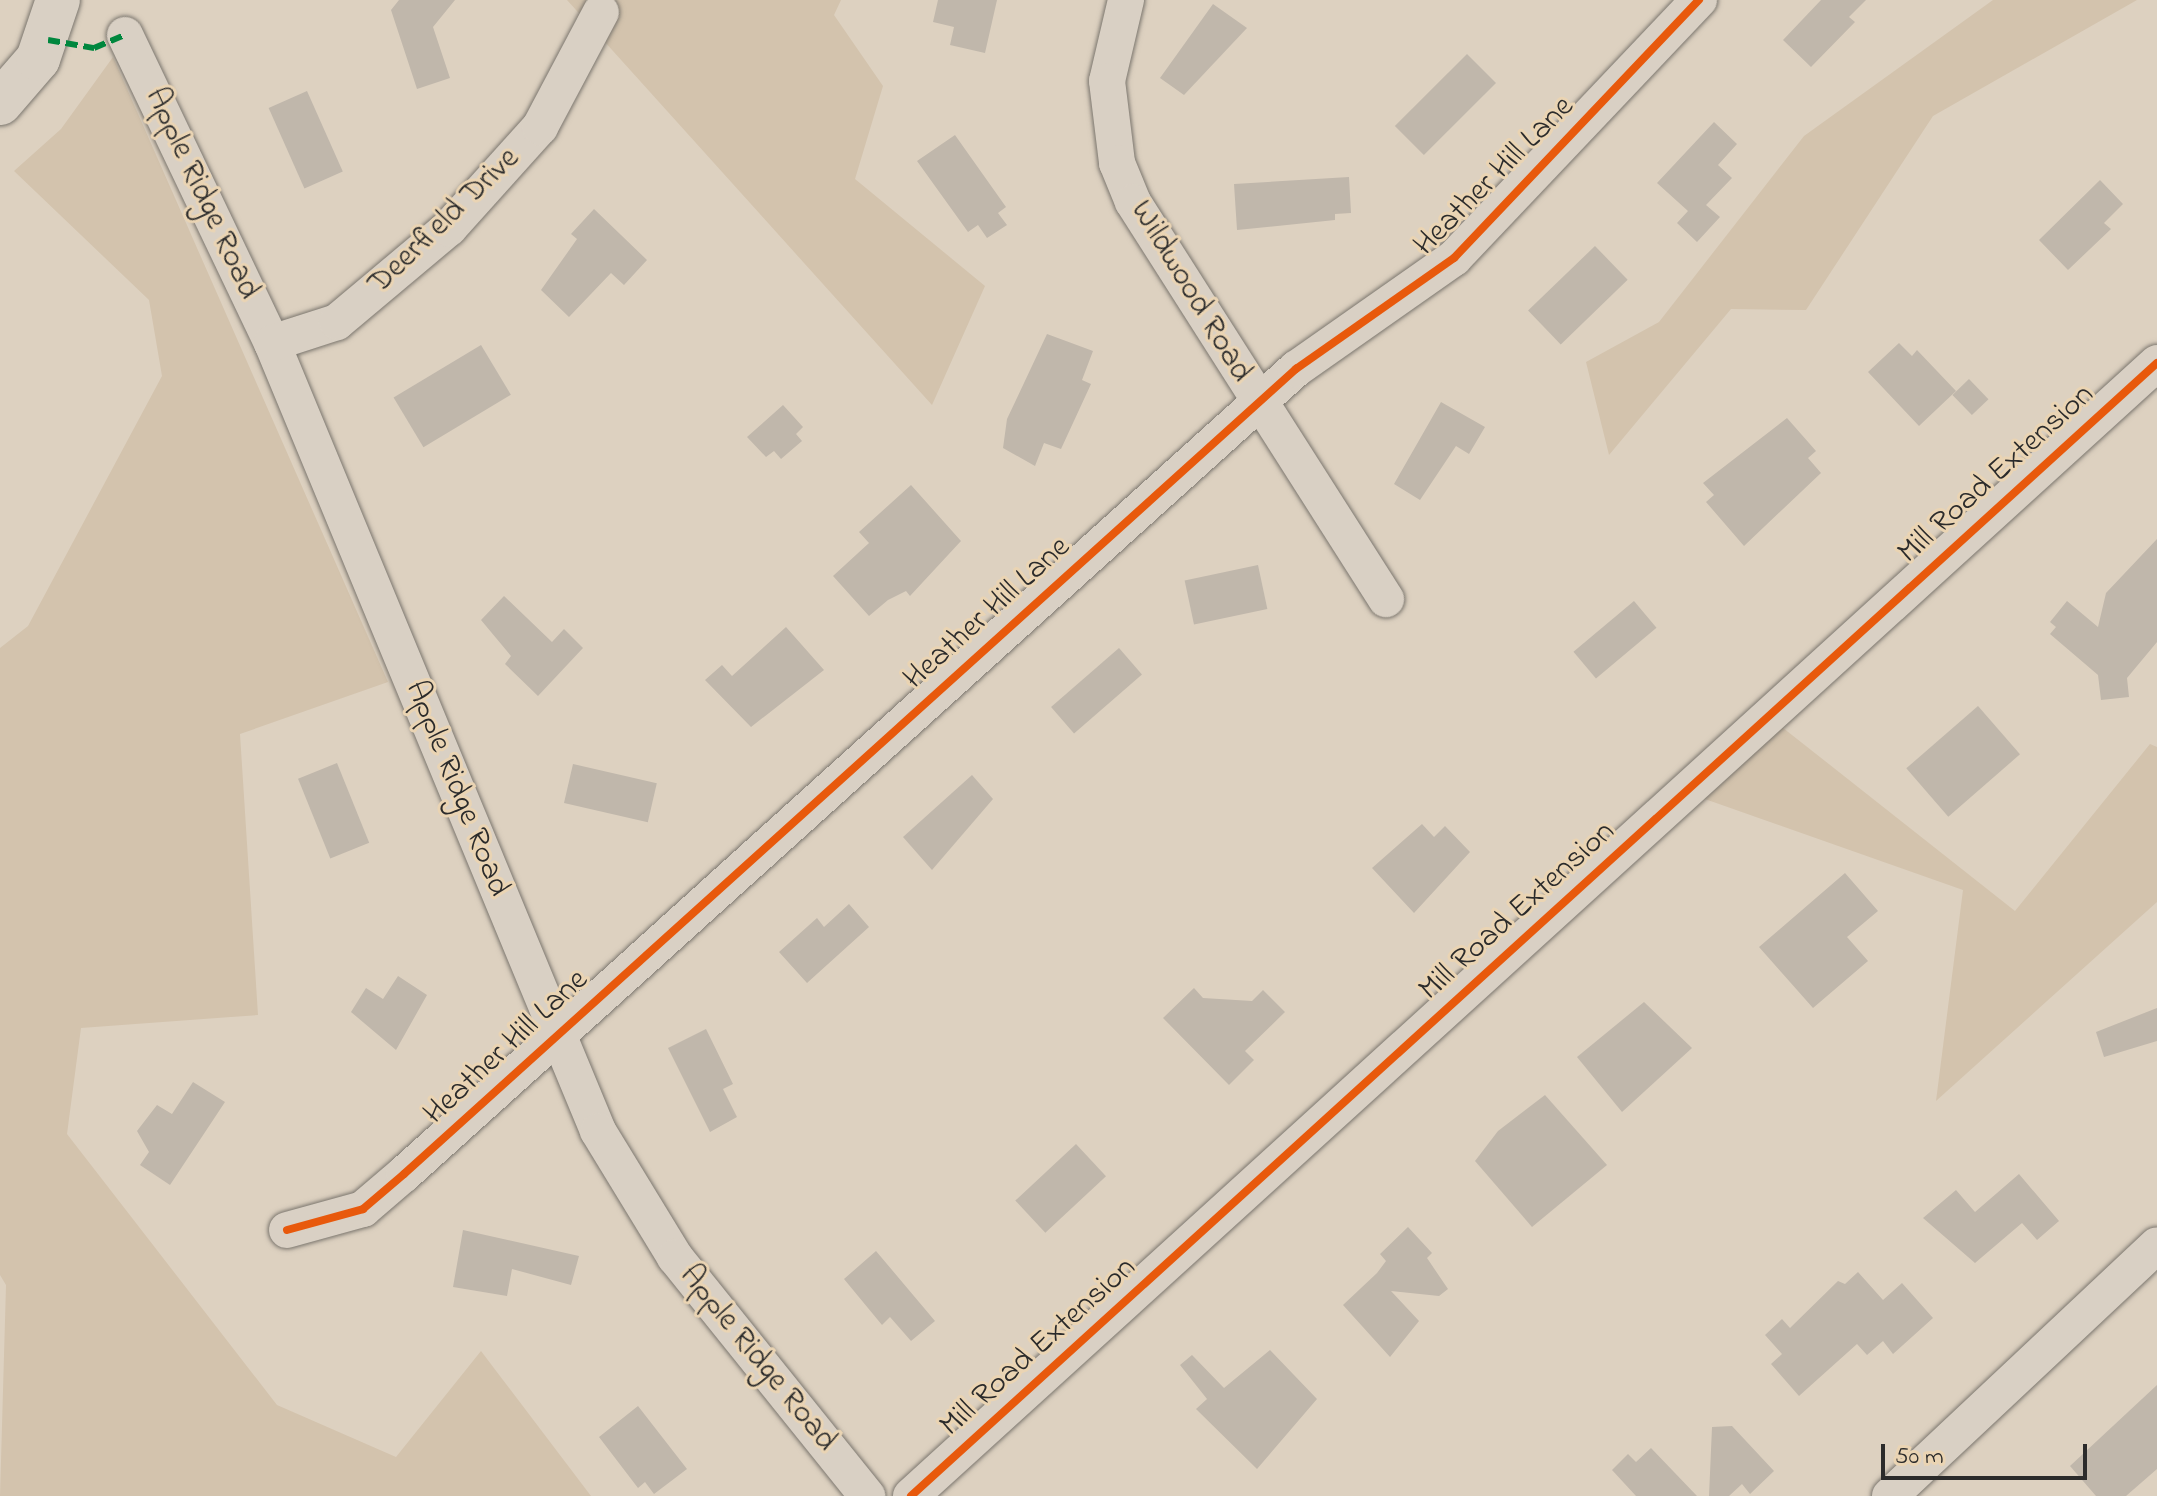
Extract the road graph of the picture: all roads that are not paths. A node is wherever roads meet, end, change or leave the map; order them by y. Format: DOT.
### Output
graph roads {
  1 [pos="58,0"];
  2 [pos="1126,0"];
  3 [pos="1699,0"];
  4 [pos="601,12"];
  5 [pos="125,35"];
  6 [pos="0,103"];
  7 [pos="272,343"];
  8 [pos="2157,363"];
  9 [pos="1259,404"];
  10 [pos="1386,599"];
  11 [pos="555,1034"];
  12 [pos="287,1230"];
  13 [pos="2157,1245"];
  14 [pos="867,1496"];
  15 [pos="911,1496"];
  16 [pos="1890,1496"];
  1 -- 6 [label="main road"];
  2 -- 9 [label="street, Wildwood Road"];
  3 -- 9 [label="street, Heather Hill Lane"];
  4 -- 7 [label="street, Deerfield Drive"];
  5 -- 7 [label="street, Apple Ridge Road"];
  7 -- 11 [label="street, Apple Ridge Road"];
  8 -- 15 [label="street, Mill Road Extension"];
  9 -- 10 [label="street, Wildwood Road"];
  9 -- 11 [label="street, Heather Hill Lane"];
  11 -- 12 [label="street, Heather Hill Lane"];
  11 -- 14 [label="street, Apple Ridge Road"];
  13 -- 16 [label="street"];
}
